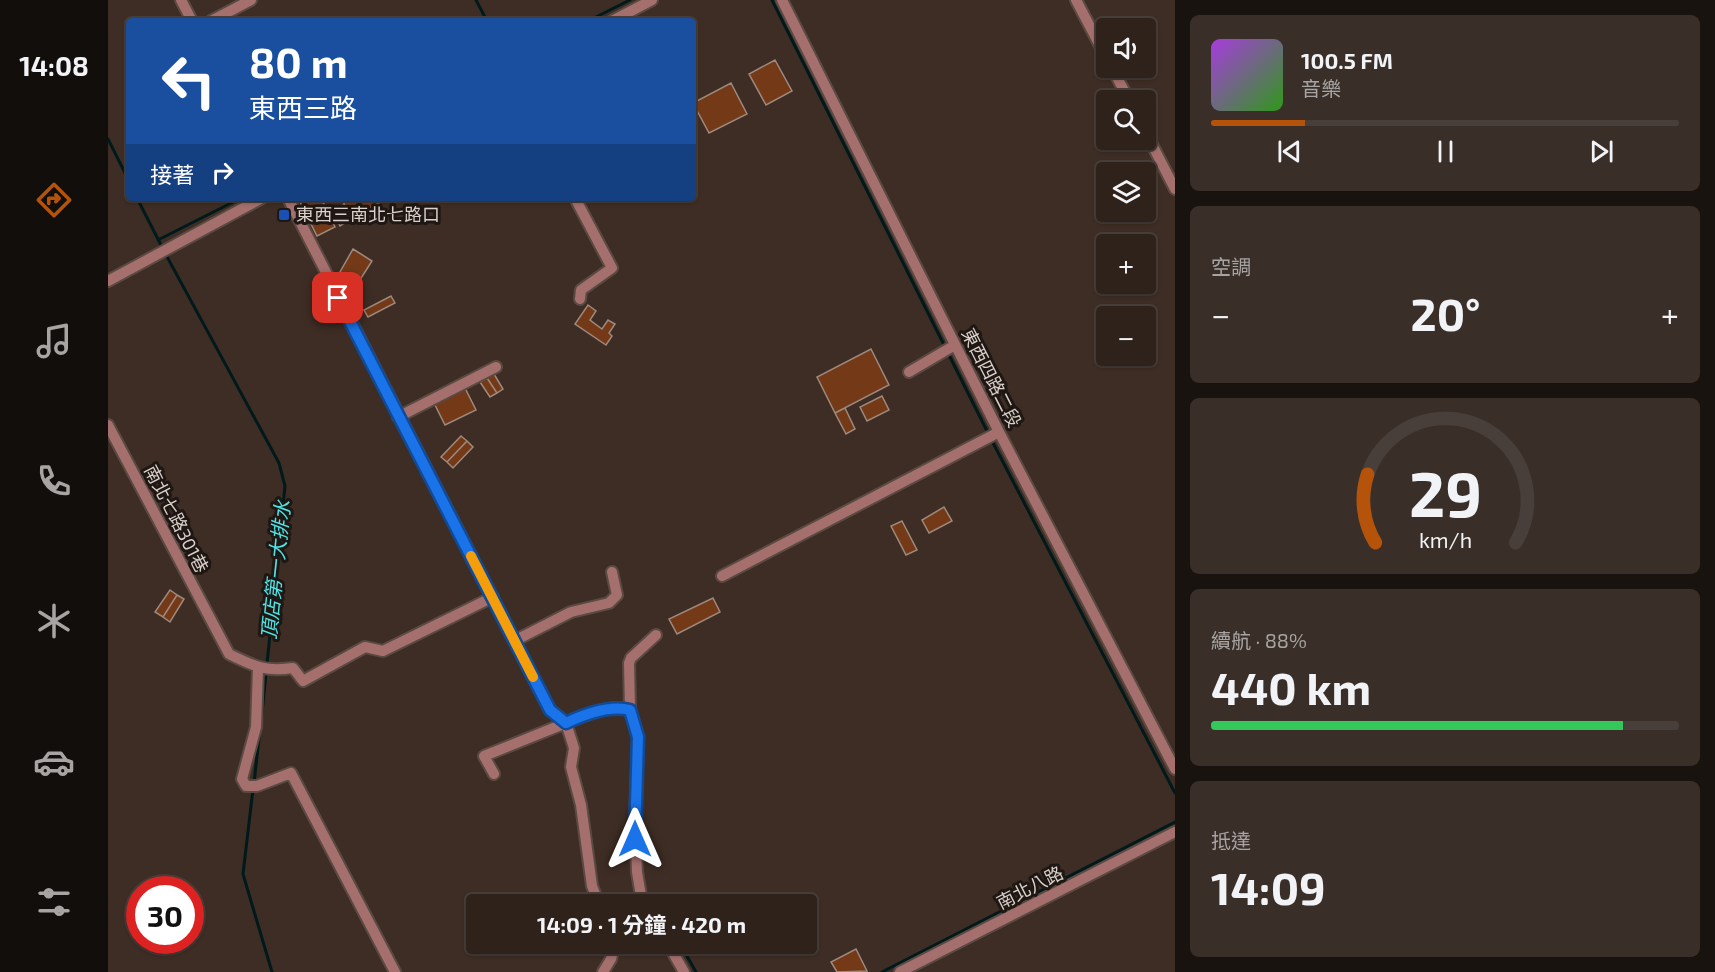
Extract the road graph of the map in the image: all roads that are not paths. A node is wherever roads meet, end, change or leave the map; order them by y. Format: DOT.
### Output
graph roads {
  1 [pos="181,0"];
  2 [pos="251,0"];
  3 [pos="652,0"];
  4 [pos="782,0"];
  5 [pos="1076,0"];
  6 [pos="190,18"];
  7 [pos="218,18"];
  8 [pos="618,18"];
  9 [pos="1096,38"];
  10 [pos="1155,150"];
  11 [pos="1175,189"];
  12 [pos="256,201"];
  13 [pos="290,201"];
  14 [pos="577,201"];
  15 [pos="108,281"];
  16 [pos="580,299"];
  17 [pos="955,345"];
  18 [pos="495,367"];
  19 [pos="909,372"];
  20 [pos="398,417"];
  21 [pos="108,425"];
  22 [pos="999,432"];
  23 [pos="612,572"];
  24 [pos="722,576"];
  25 [pos="493,597"];
  26 [pos="656,634"];
  27 [pos="514,641"];
  28 [pos="258,668"];
  29 [pos="630,710"];
  30 [pos="566,723"];
  31 [pos="1175,769"];
  32 [pos="494,774"];
  33 [pos="1175,832"];
  34 [pos="595,894"];
  35 [pos="640,894"];
  36 [pos="612,954"];
  37 [pos="674,954"];
  38 [pos="395,972"];
  39 [pos="603,972"];
  40 [pos="684,972"];
  41 [pos="900,972"];
  1 -- 6 [label="street"];
  2 -- 7 [label="street"];
  3 -- 8 [label="street"];
  4 -- 17 [label="street, 東西四路二段"];
  5 -- 9 [label="street"];
  10 -- 11 [label="street"];
  12 -- 15 [label="street"];
  13 -- 20 [label="street"];
  14 -- 16 [label="street"];
  17 -- 19 [label="street"];
  17 -- 22 [label="street, 東西四路二段"];
  18 -- 20 [label="street"];
  20 -- 25 [label="street"];
  21 -- 28 [label="street, 南北七路301巷"];
  22 -- 24 [label="street"];
  22 -- 31 [label="street, 東西四路二段"];
  23 -- 27 [label="street"];
  25 -- 27 [label="street"];
  25 -- 28 [label="street"];
  26 -- 29 [label="street"];
  27 -- 30 [label="street"];
  28 -- 38 [label="street"];
  29 -- 30 [label="street"];
  29 -- 35 [label="street"];
  30 -- 32 [label="street"];
  30 -- 34 [label="street"];
  33 -- 41 [label="street, 南北八路"];
  36 -- 39 [label="street"];
  37 -- 40 [label="street"];
}
